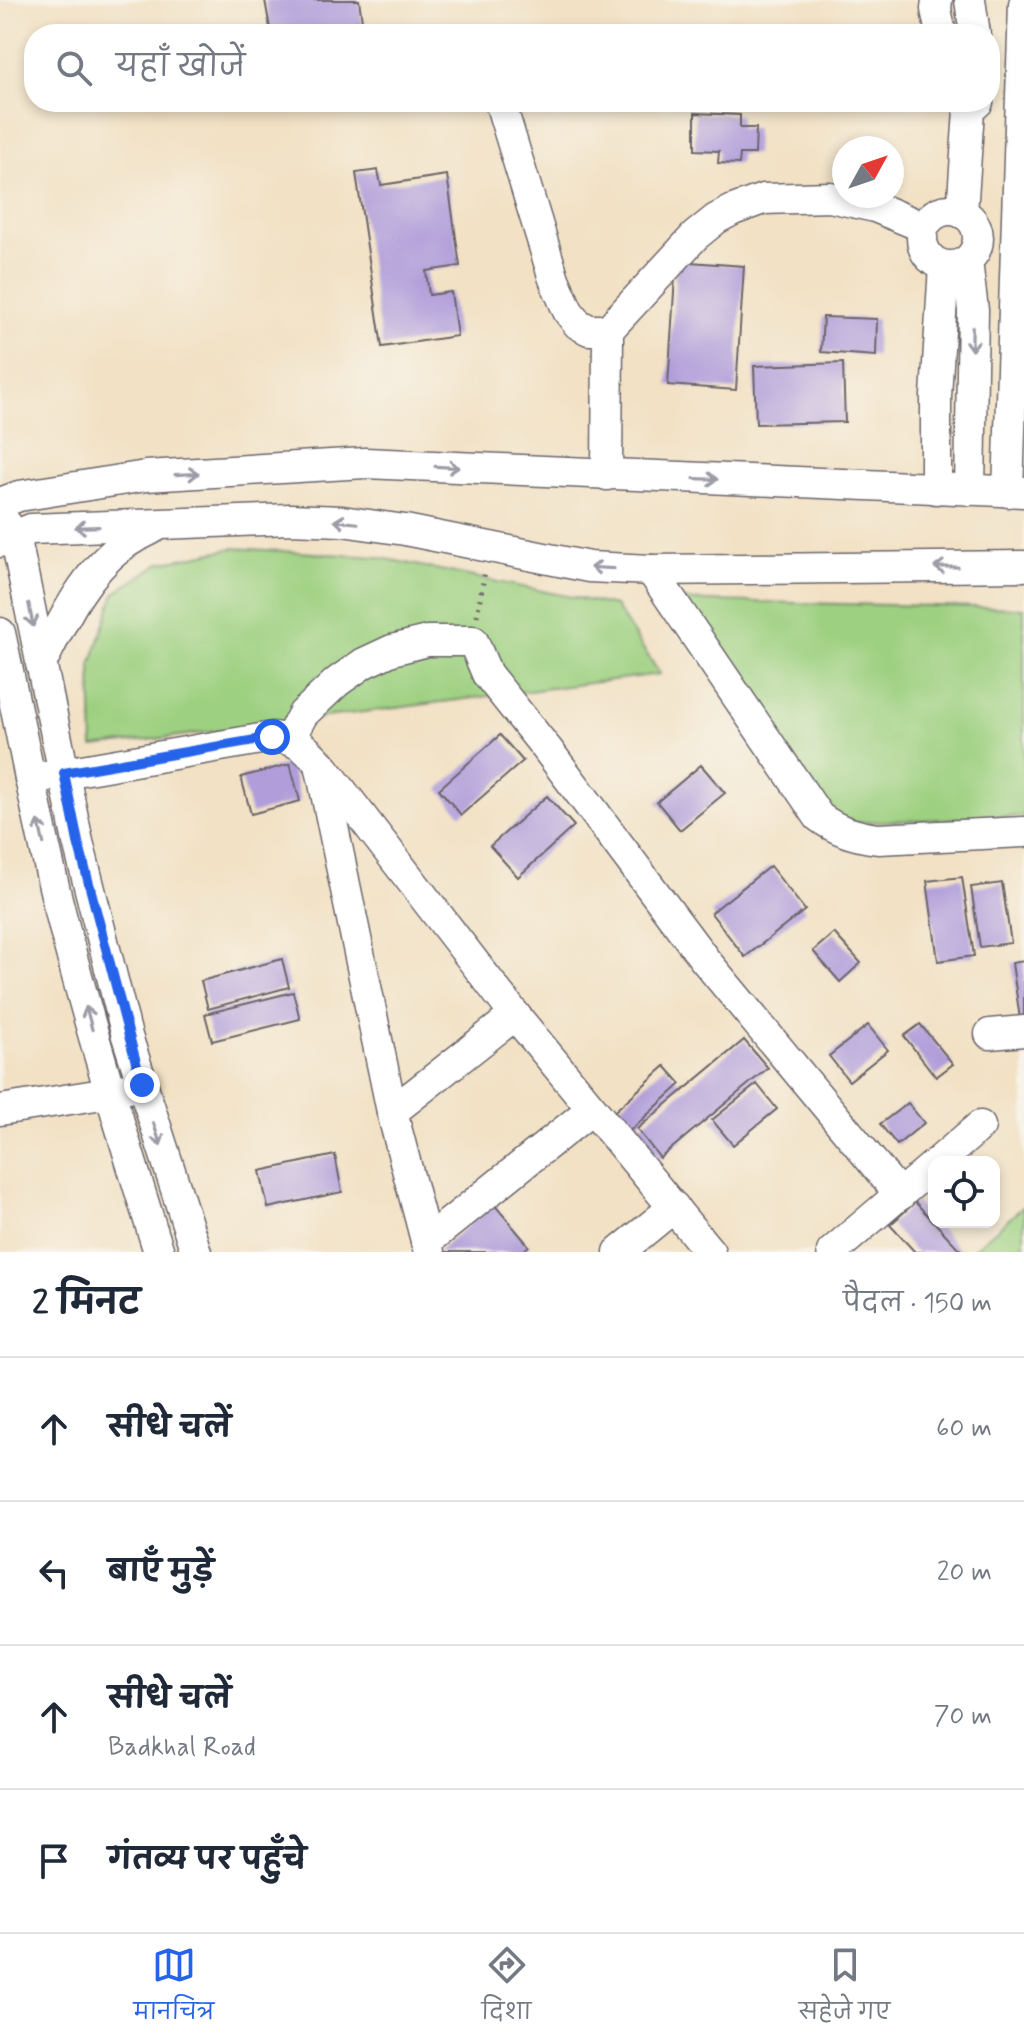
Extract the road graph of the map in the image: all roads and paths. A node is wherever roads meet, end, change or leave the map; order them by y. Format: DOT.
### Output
graph roads {
  1 [pos="937,0"];
  2 [pos="970,0"];
  3 [pos="1024,4"];
  4 [pos="939,24"];
  5 [pos="974,24"];
  6 [pos="503,112"];
  7 [pos="968,112"];
  8 [pos="962,213"];
  9 [pos="923,227"];
  10 [pos="956,264"];
  11 [pos="608,330"];
  12 [pos="607,475"];
  13 [pos="936,489"];
  14 [pos="970,490"];
  15 [pos="1016,492"];
  16 [pos="0,503"];
  17 [pos="161,524"];
  18 [pos="5,531"];
  19 [pos="489,548"];
  20 [pos="1024,566"];
  21 [pos="651,570"];
  22 [pos="0,633"];
  23 [pos="473,641"];
  24 [pos="41,664"];
  25 [pos="0,680"];
  26 [pos="16,708"];
  27 [pos="290,738"];
  28 [pos="319,763"];
  29 [pos="64,773"];
  30 [pos="30,779"];
  31 [pos="1024,832"];
  32 [pos="515,1015"];
  33 [pos="1024,1031"];
  34 [pos="990,1034"];
  35 [pos="142,1085"];
  36 [pos="109,1093"];
  37 [pos="592,1109"];
  38 [pos="0,1110"];
  39 [pos="392,1112"];
  40 [pos="980,1126"];
  41 [pos="945,1156"];
  42 [pos="928,1171"];
  43 [pos="900,1195"];
  44 [pos="674,1207"];
  45 [pos="428,1247"];
  46 [pos="159,1252"];
  47 [pos="196,1252"];
  48 [pos="619,1252"];
  49 [pos="710,1252"];
  50 [pos="832,1252"];
  1 -- 4 [label="street"];
  2 -- 5 [label="street"];
  3 -- 15 [label="street"];
  6 -- 11 [label="street"];
  7 -- 8 [label="street"];
  8 -- 9 [label="street"];
  8 -- 10 [label="street"];
  9 -- 10 [label="street"];
  9 -- 11 [label="street"];
  10 -- 13 [label="street"];
  10 -- 14 [label="street, one-way"];
  11 -- 12 [label="street"];
  12 -- 13 [label="street, one-way"];
  16 -- 12 [label="street, one-way"];
  13 -- 14 [label="street"];
  14 -- 15 [label="street"];
  17 -- 18 [label="street, one-way"];
  19 -- 17 [label="street, one-way"];
  17 -- 24 [label="street"];
  18 -- 24 [label="street, one-way"];
  21 -- 19 [label="street, one-way"];
  19 -- 23 [label="path"];
  20 -- 21 [label="street, one-way"];
  21 -- 31 [label="street"];
  22 -- 26 [label="street"];
  23 -- 27 [label="street"];
  23 -- 43 [label="street"];
  24 -- 29 [label="street"];
  25 -- 26 [label="street"];
  26 -- 30 [label="street"];
  27 -- 28 [label="street"];
  27 -- 29 [label="street"];
  28 -- 32 [label="street"];
  28 -- 39 [label="street"];
  29 -- 30 [label="street"];
  29 -- 35 [label="street"];
  36 -- 30 [label="street, one-way"];
  32 -- 37 [label="street"];
  32 -- 39 [label="street"];
  33 -- 34 [label="street"];
  35 -- 36 [label="street"];
  35 -- 47 [label="street, one-way"];
  36 -- 38 [label="street"];
  36 -- 46 [label="street"];
  37 -- 44 [label="street"];
  37 -- 45 [label="street"];
  39 -- 45 [label="street"];
  40 -- 41 [label="street"];
  42 -- 43 [label="street"];
  43 -- 50 [label="street"];
  44 -- 48 [label="street"];
  44 -- 49 [label="street"];
}
